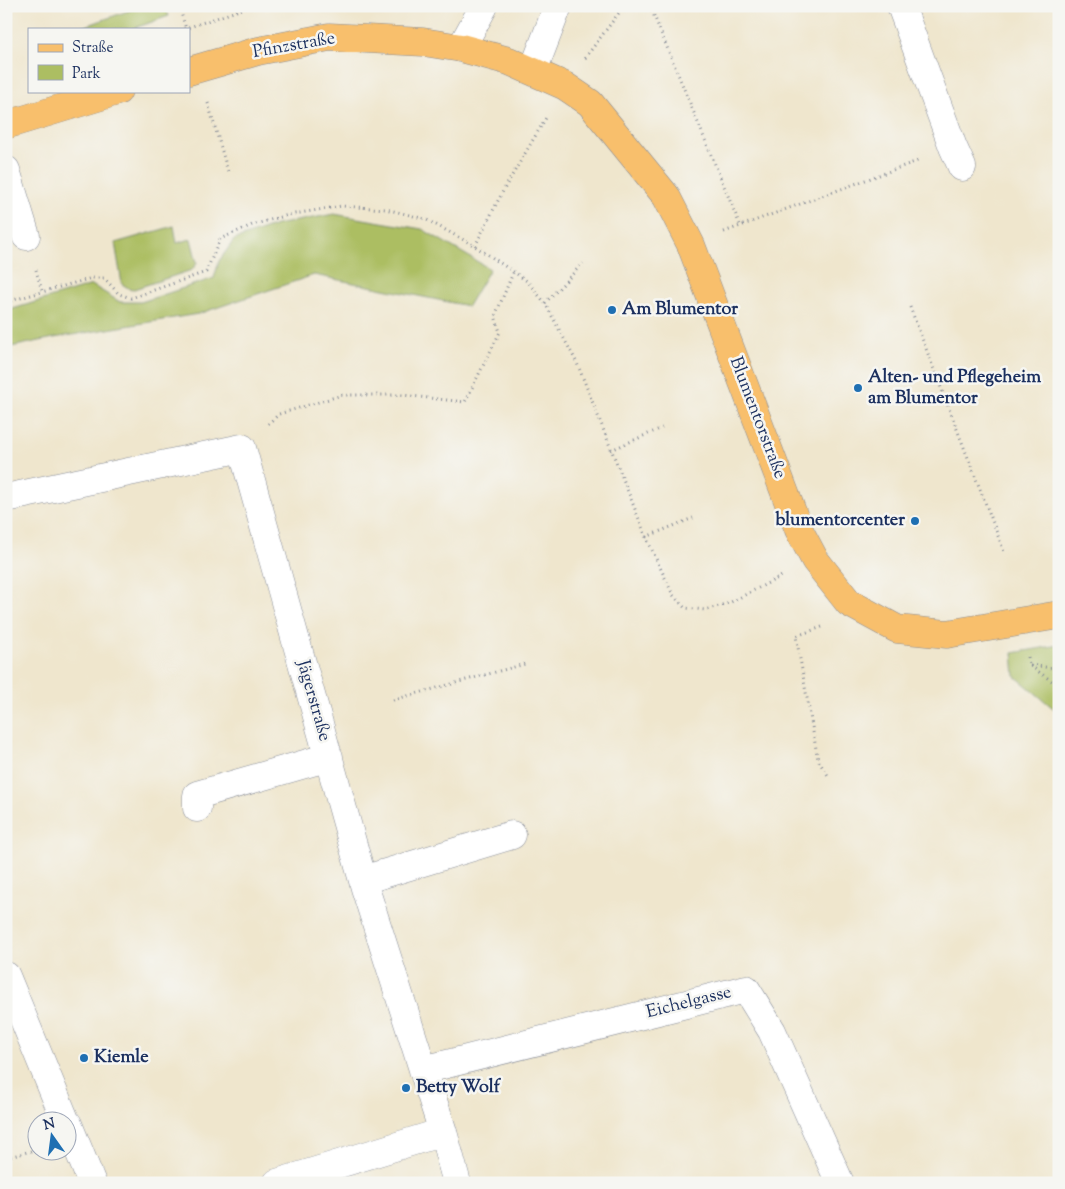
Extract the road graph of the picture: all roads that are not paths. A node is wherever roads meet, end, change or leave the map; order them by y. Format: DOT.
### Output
graph roads {
  1 [pos="484,6"];
  2 [pos="558,6"];
  3 [pos="901,6"];
  4 [pos="461,48"];
  5 [pos="190,71"];
  6 [pos="533,71"];
  7 [pos="115,92"];
  8 [pos="6,125"];
  9 [pos="957,157"];
  10 [pos="6,170"];
  11 [pos="26,236"];
  12 [pos="6,498"];
  13 [pos="1059,615"];
  14 [pos="329,757"];
  15 [pos="197,808"];
  16 [pos="512,835"];
  17 [pos="363,880"];
  18 [pos="6,976"];
  19 [pos="423,1070"];
  20 [pos="62,1112"];
  21 [pos="443,1132"];
  22 [pos="78,1149"];
  23 [pos="92,1183"];
  24 [pos="277,1183"];
  25 [pos="457,1183"];
  26 [pos="840,1183"];
  1 -- 4 [label="street"];
  2 -- 6 [label="street"];
  3 -- 9 [label="street"];
  4 -- 5 [label="main road, Pfinzstraße"];
  4 -- 6 [label="main road, Pfinzstraße"];
  6 -- 13 [label="main road, Blumentorstraße"];
  7 -- 8 [label="main road"];
  10 -- 11 [label="street"];
  12 -- 14 [label="street, Jägerstraße"];
  14 -- 15 [label="street"];
  14 -- 17 [label="street, Jägerstraße"];
  16 -- 17 [label="street"];
  17 -- 19 [label="street, Jägerstraße"];
  18 -- 20 [label="street"];
  19 -- 21 [label="street, Jägerstraße"];
  19 -- 26 [label="street, Eichelgasse"];
  21 -- 24 [label="street"];
  21 -- 25 [label="street, Jägerstraße"];
  22 -- 23 [label="street"];
}
